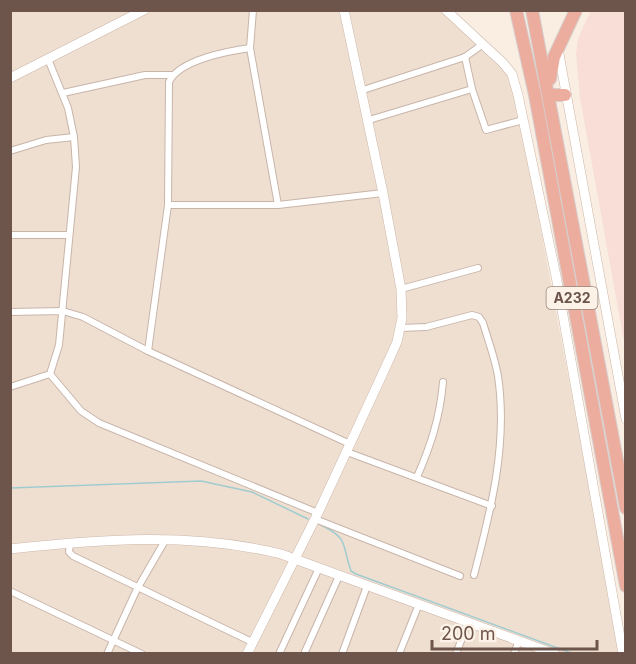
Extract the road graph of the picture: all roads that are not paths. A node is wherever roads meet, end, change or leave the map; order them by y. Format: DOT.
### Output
graph roads {
  1 [pos="144,10"];
  2 [pos="253,10"];
  3 [pos="344,10"];
  4 [pos="446,10"];
  5 [pos="516,10"];
  6 [pos="532,10"];
  7 [pos="576,10"];
  8 [pos="483,44"];
  9 [pos="558,46"];
  10 [pos="250,48"];
  11 [pos="465,57"];
  12 [pos="48,59"];
  13 [pos="172,75"];
  14 [pos="10,78"];
  15 [pos="472,89"];
  16 [pos="363,90"];
  17 [pos="63,93"];
  18 [pos="550,94"];
  19 [pos="565,95"];
  20 [pos="369,120"];
  21 [pos="524,120"];
  22 [pos="74,137"];
  23 [pos="10,151"];
  24 [pos="383,193"];
  25 [pos="168,205"];
  26 [pos="278,205"];
  27 [pos="10,235"];
  28 [pos="69,235"];
  29 [pos="559,263"];
  30 [pos="478,268"];
  31 [pos="401,289"];
  32 [pos="63,311"];
  33 [pos="10,312"];
  34 [pos="400,328"];
  35 [pos="148,351"];
  36 [pos="621,365"];
  37 [pos="50,374"];
  38 [pos="443,382"];
  39 [pos="10,387"];
  40 [pos="623,390"];
  41 [pos="626,419"];
  42 [pos="348,448"];
  43 [pos="417,477"];
  44 [pos="492,506"];
  45 [pos="626,508"];
  46 [pos="316,516"];
  47 [pos="166,538"];
  48 [pos="70,543"];
  49 [pos="10,549"];
  50 [pos="294,559"];
  51 [pos="320,568"];
  52 [pos="474,575"];
  53 [pos="339,576"];
  54 [pos="460,576"];
  55 [pos="368,586"];
  56 [pos="626,586"];
  57 [pos="137,589"];
  58 [pos="10,591"];
  59 [pos="419,604"];
  60 [pos="468,622"];
  61 [pos="113,640"];
  62 [pos="519,640"];
  63 [pos="252,642"];
  64 [pos="343,653"];
  65 [pos="107,654"];
  66 [pos="142,654"];
  67 [pos="247,654"];
  68 [pos="279,654"];
  69 [pos="304,654"];
  70 [pos="399,654"];
  71 [pos="456,654"];
  72 [pos="514,654"];
  73 [pos="555,654"];
  74 [pos="623,654"];
  1 -- 12 [label="street"];
  2 -- 10 [label="street"];
  3 -- 16 [label="street"];
  4 -- 8 [label="street"];
  5 -- 29 [label="highway, A232"];
  6 -- 18 [label="highway, A232"];
  7 -- 9 [label="highway"];
  8 -- 11 [label="street"];
  8 -- 21 [label="street"];
  9 -- 18 [label="highway"];
  9 -- 19 [label="street"];
  10 -- 13 [label="street"];
  10 -- 26 [label="street"];
  11 -- 15 [label="street"];
  11 -- 16 [label="street"];
  12 -- 14 [label="street"];
  12 -- 17 [label="street"];
  13 -- 17 [label="street"];
  13 -- 25 [label="street"];
  15 -- 20 [label="street"];
  15 -- 21 [label="street"];
  16 -- 20 [label="street"];
  17 -- 22 [label="street"];
  18 -- 19 [label="highway"];
  18 -- 45 [label="highway, A232"];
  19 -- 36 [label="street"];
  20 -- 24 [label="street"];
  21 -- 29 [label="street"];
  22 -- 23 [label="street"];
  22 -- 28 [label="street"];
  24 -- 26 [label="street"];
  24 -- 31 [label="street"];
  25 -- 26 [label="street"];
  25 -- 35 [label="street"];
  27 -- 28 [label="street"];
  28 -- 32 [label="street"];
  29 -- 56 [label="highway, A232"];
  29 -- 74 [label="street"];
  30 -- 31 [label="street"];
  31 -- 34 [label="street"];
  32 -- 33 [label="street"];
  32 -- 35 [label="street"];
  32 -- 37 [label="street"];
  34 -- 42 [label="street"];
  34 -- 44 [label="street"];
  35 -- 42 [label="street"];
  36 -- 40 [label="street"];
  37 -- 39 [label="street"];
  37 -- 46 [label="street"];
  38 -- 43 [label="street"];
  40 -- 41 [label="street"];
  42 -- 43 [label="street"];
  42 -- 46 [label="street"];
  43 -- 44 [label="street"];
  44 -- 52 [label="street"];
  46 -- 50 [label="street"];
  46 -- 54 [label="street"];
  47 -- 48 [label="street"];
  47 -- 50 [label="street"];
  47 -- 57 [label="street"];
  48 -- 49 [label="street"];
  48 -- 57 [label="street"];
  50 -- 51 [label="street"];
  50 -- 63 [label="street"];
  51 -- 53 [label="street"];
  51 -- 68 [label="street"];
  53 -- 55 [label="street"];
  53 -- 69 [label="street"];
  55 -- 59 [label="street"];
  55 -- 64 [label="street"];
  57 -- 61 [label="street"];
  57 -- 63 [label="street"];
  58 -- 61 [label="street"];
  59 -- 60 [label="street"];
  59 -- 70 [label="street"];
  60 -- 62 [label="street"];
  60 -- 71 [label="street"];
  61 -- 65 [label="street"];
  61 -- 66 [label="street"];
  62 -- 72 [label="street"];
  62 -- 73 [label="street"];
  63 -- 67 [label="street"];
}
